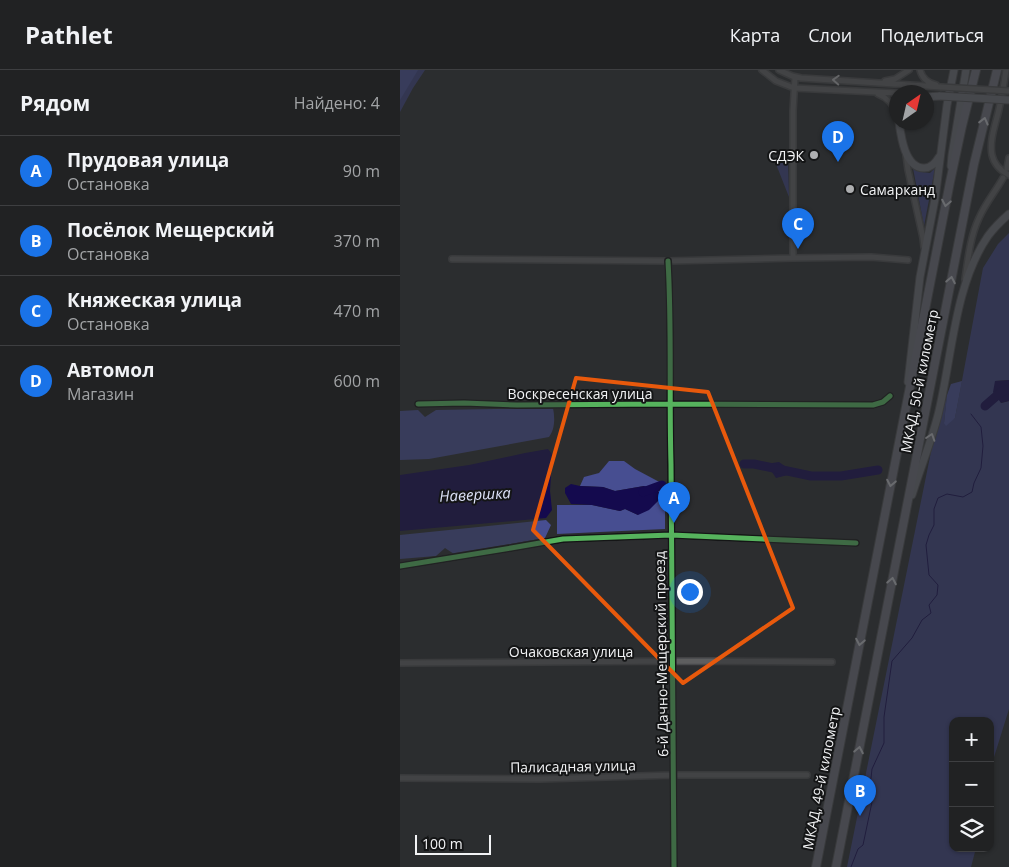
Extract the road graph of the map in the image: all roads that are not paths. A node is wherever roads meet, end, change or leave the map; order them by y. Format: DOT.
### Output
graph roads {
  1 [pos="762,70"];
  2 [pos="779,70"];
  3 [pos="909,70"];
  4 [pos="920,70"];
  5 [pos="954,70"];
  6 [pos="966,70"];
  7 [pos="976,70"];
  8 [pos="997,70"];
  9 [pos="1006,70"];
  10 [pos="796,78"];
  11 [pos="877,83"];
  12 [pos="941,87"];
  13 [pos="794,88"];
  14 [pos="1009,91"];
  15 [pos="868,92"];
  16 [pos="889,94"];
  17 [pos="934,96"];
  18 [pos="889,100"];
  19 [pos="1009,100"];
  20 [pos="901,130"];
  21 [pos="905,150"];
  22 [pos="942,150"];
  23 [pos="1009,158"];
  24 [pos="1007,168"];
  25 [pos="1009,175"];
  26 [pos="1003,178"];
  27 [pos="950,182"];
  28 [pos="1009,214"];
  29 [pos="924,253"];
  30 [pos="793,258"];
  31 [pos="452,259"];
  32 [pos="908,260"];
  33 [pos="668,261"];
  34 [pos="962,295"];
  35 [pos="890,396"];
  36 [pos="418,404"];
  37 [pos="670,404"];
  38 [pos="903,424"];
  39 [pos="905,517"];
  40 [pos="671,535"];
  41 [pos="856,544"];
  42 [pos="400,566"];
  43 [pos="672,661"];
  44 [pos="832,662"];
  45 [pos="400,663"];
  46 [pos="850,693"];
  47 [pos="673,775"];
  48 [pos="807,775"];
  49 [pos="400,778"];
  50 [pos="674,867"];
  51 [pos="816,867"];
  52 [pos="836,867"];
  1 -- 13 [label="street"];
  2 -- 10 [label="street"];
  3 -- 11 [label="street"];
  4 -- 12 [label="street"];
  5 -- 22 [label="main road"];
  6 -- 27 [label="main road"];
  7 -- 27 [label="highway, МКАД, 50-й километр"];
  39 -- 8 [label="highway, МКАД, 50-й километр, one-way"];
  9 -- 25 [label="street"];
  11 -- 10 [label="street, one-way"];
  10 -- 13 [label="street"];
  11 -- 12 [label="street"];
  12 -- 14 [label="street, bridge"];
  13 -- 15 [label="street"];
  13 -- 30 [label="street"];
  15 -- 16 [label="street"];
  15 -- 18 [label="street"];
  17 -- 19 [label="main road, bridge"];
  20 -- 21 [label="main road"];
  21 -- 22 [label="main road"];
  21 -- 29 [label="street"];
  22 -- 29 [label="main road"];
  23 -- 24 [label="street"];
  26 -- 34 [label="street"];
  27 -- 38 [label="highway, МКАД, 50-й километр, one-way"];
  28 -- 34 [label="main road"];
  29 -- 38 [label="main road"];
  30 -- 32 [label="street"];
  30 -- 33 [label="street"];
  31 -- 33 [label="street"];
  33 -- 37 [label="street, 6-й Дачно-Мещерский проезд"];
  39 -- 34 [label="main road, one-way"];
  35 -- 37 [label="street, Воскресенская улица"];
  36 -- 37 [label="street, Воскресенская улица"];
  37 -- 40 [label="street, 6-й Дачно-Мещерский проезд"];
  38 -- 46 [label="highway, МКАД, 50-й километр, one-way"];
  52 -- 39 [label="highway, МКАД, 50-й километр, one-way"];
  40 -- 41 [label="street"];
  40 -- 42 [label="street"];
  40 -- 43 [label="street, 6-й Дачно-Мещерский проезд"];
  43 -- 44 [label="street, Очаковская улица"];
  43 -- 45 [label="street, Очаковская улица"];
  43 -- 47 [label="street, 6-й Дачно-Мещерский проезд"];
  46 -- 51 [label="highway, МКАД, 49-й километр"];
  47 -- 48 [label="street, Палисадная улица"];
  47 -- 49 [label="street, Палисадная улица"];
  47 -- 50 [label="street, 6-й Дачно-Мещерский проезд"];
}
